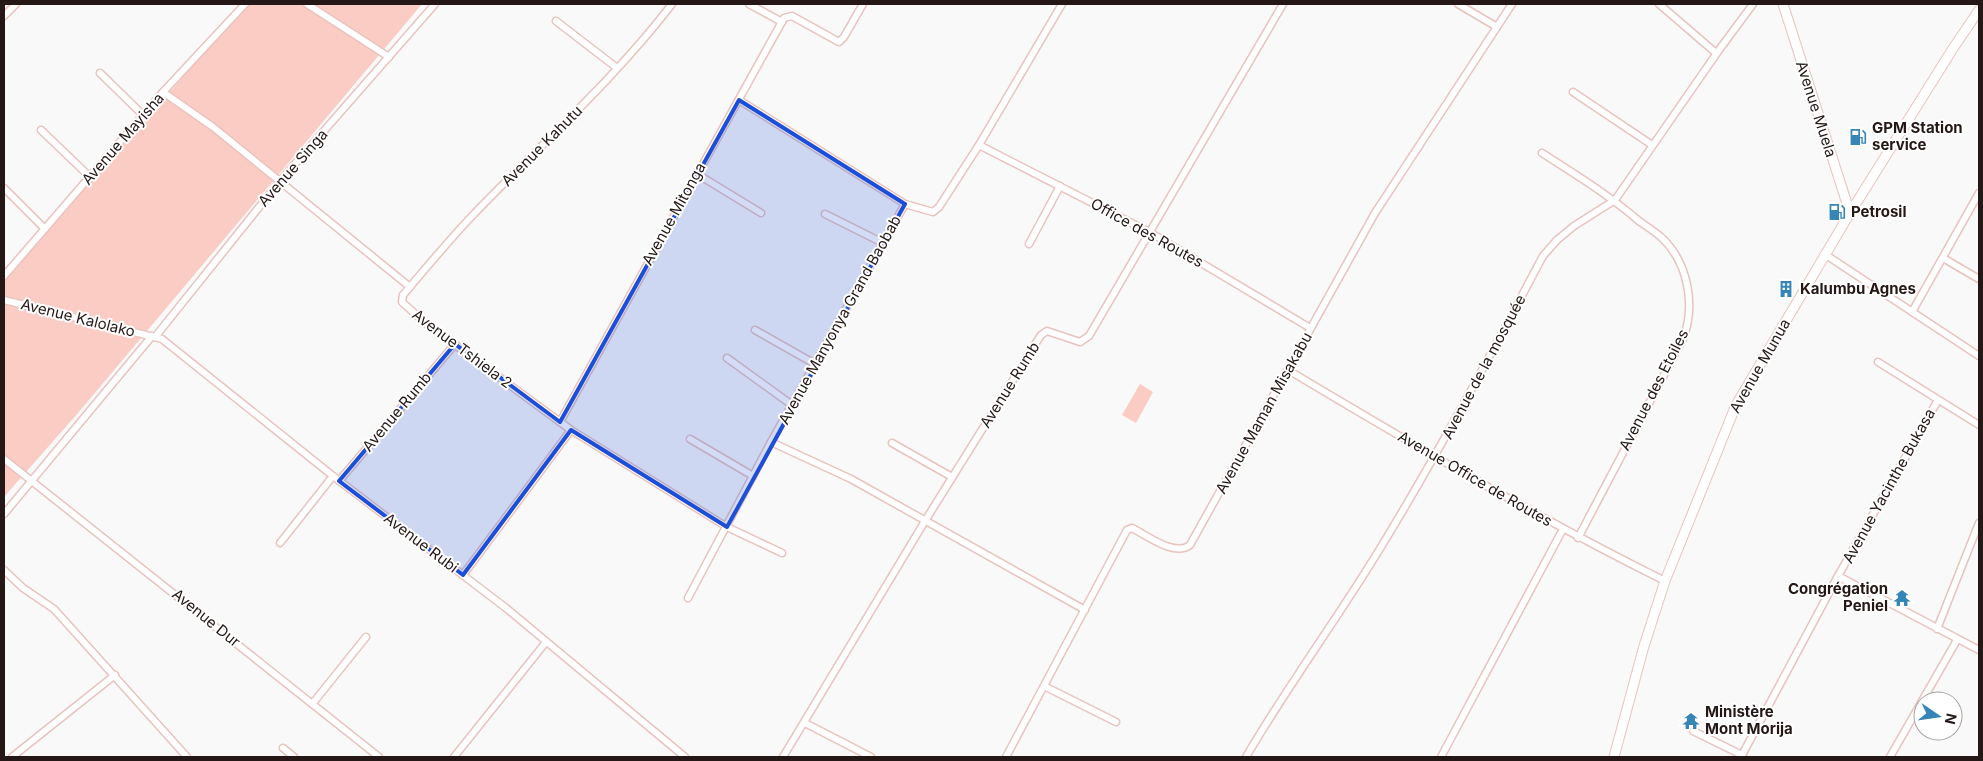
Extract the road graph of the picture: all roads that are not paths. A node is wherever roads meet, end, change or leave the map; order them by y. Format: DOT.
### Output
graph roads {
  1 [pos="16,4"];
  2 [pos="245,4"];
  3 [pos="307,4"];
  4 [pos="435,4"];
  5 [pos="672,4"];
  6 [pos="750,4"];
  7 [pos="863,4"];
  8 [pos="1062,4"];
  9 [pos="1283,4"];
  10 [pos="1458,4"];
  11 [pos="1512,4"];
  12 [pos="1659,4"];
  13 [pos="1753,4"];
  14 [pos="1782,4"];
  15 [pos="1979,10"];
  16 [pos="4,16"];
  17 [pos="556,21"];
  18 [pos="782,22"];
  19 [pos="1497,27"];
  20 [pos="1716,53"];
  21 [pos="389,57"];
  22 [pos="617,68"];
  23 [pos="100,73"];
  24 [pos="163,92"];
  25 [pos="1573,92"];
  26 [pos="739,100"];
  27 [pos="143,115"];
  28 [pos="41,130"];
  29 [pos="979,145"];
  30 [pos="1652,145"];
  31 [pos="1542,153"];
  32 [pos="697,174"];
  33 [pos="90,177"];
  34 [pos="280,182"];
  35 [pos="1060,186"];
  36 [pos="4,188"];
  37 [pos="1979,193"];
  38 [pos="1616,200"];
  39 [pos="905,204"];
  40 [pos="761,213"];
  41 [pos="1850,213"];
  42 [pos="825,214"];
  43 [pos="45,229"];
  44 [pos="1151,233"];
  45 [pos="883,243"];
  46 [pos="1029,244"];
  47 [pos="1826,255"];
  48 [pos="1943,258"];
  49 [pos="4,276"];
  50 [pos="1979,279"];
  51 [pos="410,287"];
  52 [pos="4,300"];
  53 [pos="1912,312"];
  54 [pos="1310,328"];
  55 [pos="755,330"];
  56 [pos="154,337"];
  57 [pos="455,344"];
  58 [pos="1979,356"];
  59 [pos="727,358"];
  60 [pos="1878,362"];
  61 [pos="815,364"];
  62 [pos="1288,370"];
  63 [pos="1938,400"];
  64 [pos="792,405"];
  65 [pos="560,422"];
  66 [pos="1979,425"];
  67 [pos="571,430"];
  68 [pos="690,439"];
  69 [pos="771,442"];
  70 [pos="892,443"];
  71 [pos="1435,457"];
  72 [pos="4,459"];
  73 [pos="754,476"];
  74 [pos="952,477"];
  75 [pos="336,479"];
  76 [pos="32,481"];
  77 [pos="4,514"];
  78 [pos="925,521"];
  79 [pos="1979,523"];
  80 [pos="727,527"];
  81 [pos="1563,529"];
  82 [pos="1578,538"];
  83 [pos="280,543"];
  84 [pos="782,554"];
  85 [pos="4,570"];
  86 [pos="463,575"];
  87 [pos="1838,576"];
  88 [pos="1665,581"];
  89 [pos="688,598"];
  90 [pos="1084,610"];
  91 [pos="1937,629"];
  92 [pos="366,637"];
  93 [pos="1957,640"];
  94 [pos="546,642"];
  95 [pos="1979,650"];
  96 [pos="115,675"];
  97 [pos="1044,686"];
  98 [pos="313,703"];
  99 [pos="1116,722"];
  100 [pos="806,723"];
  101 [pos="1692,731"];
  102 [pos="283,748"];
  103 [pos="1742,756"];
  104 [pos="12,757"];
  105 [pos="187,757"];
  106 [pos="294,757"];
  107 [pos="379,757"];
  108 [pos="454,757"];
  109 [pos="685,757"];
  110 [pos="783,757"];
  111 [pos="871,757"];
  112 [pos="1006,757"];
  113 [pos="1246,757"];
  114 [pos="1441,757"];
  115 [pos="1614,757"];
  116 [pos="1890,757"];
  1 -- 16 [label="street"];
  2 -- 24 [label="street, Avenue Mayisha"];
  3 -- 21 [label="street"];
  4 -- 21 [label="street, Avenue Singa"];
  5 -- 22 [label="street, Avenue Kahutu"];
  6 -- 18 [label="street"];
  7 -- 18 [label="street"];
  8 -- 29 [label="street, Avenue Manyonya Grand Baobab"];
  9 -- 44 [label="street, Avenue Rumb"];
  10 -- 19 [label="street"];
  11 -- 19 [label="street, Avenue Maman Misakabu"];
  12 -- 20 [label="street"];
  13 -- 20 [label="street, Avenue de la mosquée"];
  14 -- 41 [label="main road, Avenue Muela"];
  15 -- 41 [label="main road, Avenue Munua"];
  17 -- 22 [label="street"];
  18 -- 26 [label="street, Avenue Mitonga"];
  19 -- 54 [label="street, Avenue Maman Misakabu"];
  20 -- 30 [label="street, Avenue de la mosquée"];
  21 -- 34 [label="street, Avenue Singa"];
  22 -- 51 [label="street, Avenue Kahutu"];
  23 -- 27 [label="street"];
  24 -- 27 [label="street, Avenue Mayisha"];
  24 -- 34 [label="street, Avenue Tshiela 2"];
  25 -- 30 [label="street"];
  26 -- 32 [label="street, Avenue Mitonga"];
  26 -- 39 [label="street"];
  27 -- 33 [label="street, Avenue Mayisha"];
  28 -- 33 [label="street"];
  29 -- 35 [label="street, Office des Routes"];
  29 -- 39 [label="street, Avenue Manyonya Grand Baobab"];
  30 -- 38 [label="street, Avenue de la mosquée"];
  31 -- 38 [label="street, Avenue des Etoiles"];
  32 -- 40 [label="street"];
  32 -- 65 [label="street, Avenue Mitonga"];
  33 -- 43 [label="street, Avenue Mayisha"];
  34 -- 51 [label="street, Avenue Tshiela 2"];
  34 -- 56 [label="street, Avenue Singa"];
  35 -- 44 [label="street, Office des Routes"];
  35 -- 46 [label="street"];
  36 -- 43 [label="street"];
  37 -- 48 [label="street"];
  38 -- 71 [label="street, Avenue de la mosquée"];
  38 -- 82 [label="street, Avenue des Etoiles"];
  39 -- 45 [label="street, Avenue Manyonya Grand Baobab"];
  41 -- 47 [label="main road, Avenue Munua"];
  42 -- 45 [label="street"];
  43 -- 49 [label="street, Avenue Mayisha"];
  44 -- 54 [label="street, Office des Routes"];
  44 -- 74 [label="street, Avenue Rumb"];
  45 -- 61 [label="street, Avenue Manyonya Grand Baobab"];
  47 -- 53 [label="street"];
  47 -- 88 [label="main road, Avenue Munua"];
  48 -- 50 [label="street"];
  48 -- 53 [label="street"];
  51 -- 57 [label="street, Avenue Tshiela 2"];
  52 -- 56 [label="street, Avenue Kalolako"];
  53 -- 58 [label="street"];
  54 -- 62 [label="street, Avenue Maman Misakabu"];
  55 -- 61 [label="street"];
  56 -- 75 [label="street, Avenue Rubi"];
  56 -- 76 [label="street, Avenue Singa"];
  57 -- 65 [label="street, Avenue Tshiela 2"];
  57 -- 75 [label="street, Avenue Rumb"];
  59 -- 64 [label="street"];
  60 -- 63 [label="street"];
  61 -- 64 [label="street, Avenue Manyonya Grand Baobab"];
  62 -- 71 [label="street, Avenue Office de Routes"];
  62 -- 90 [label="street, Avenue Maman Misakabu"];
  63 -- 66 [label="street"];
  63 -- 87 [label="street, Avenue Yacinthe Bukasa"];
  64 -- 69 [label="street, Avenue Manyonya Grand Baobab"];
  65 -- 67 [label="street, Avenue Tshiela 2"];
  67 -- 80 [label="street, Avenue Tshiela 2"];
  67 -- 86 [label="street"];
  68 -- 73 [label="street"];
  69 -- 73 [label="street, Avenue Manyonya Grand Baobab"];
  69 -- 78 [label="street"];
  70 -- 74 [label="street"];
  71 -- 81 [label="street, Avenue Office de Routes"];
  71 -- 113 [label="street, Avenue de la mosquée"];
  72 -- 76 [label="street, Avenue Dur"];
  73 -- 80 [label="street, Avenue Manyonya Grand Baobab"];
  74 -- 78 [label="street, Avenue Rumb"];
  75 -- 83 [label="street"];
  75 -- 86 [label="street, Avenue Rubi"];
  76 -- 77 [label="street, Avenue Singa"];
  76 -- 98 [label="street, Avenue Dur"];
  78 -- 90 [label="street"];
  78 -- 100 [label="street, Avenue Rumb"];
  79 -- 91 [label="street"];
  80 -- 84 [label="street, Avenue Tshiela 2"];
  80 -- 89 [label="street, Avenue Manyonya Grand Baobab"];
  81 -- 82 [label="street, Avenue Office de Routes"];
  81 -- 114 [label="street"];
  82 -- 88 [label="street, Avenue Office de Routes"];
  85 -- 96 [label="street"];
  86 -- 94 [label="street, Avenue Rubi"];
  87 -- 91 [label="street"];
  87 -- 103 [label="street, Avenue Yacinthe Bukasa"];
  88 -- 115 [label="main road, Avenue Munua"];
  90 -- 97 [label="street, Avenue Maman Misakabu"];
  91 -- 93 [label="street"];
  92 -- 98 [label="street"];
  93 -- 95 [label="street"];
  93 -- 116 [label="street"];
  94 -- 108 [label="street"];
  94 -- 109 [label="street, Avenue Rubi"];
  96 -- 104 [label="street"];
  96 -- 105 [label="street"];
  97 -- 99 [label="street"];
  97 -- 112 [label="street, Avenue Maman Misakabu"];
  98 -- 107 [label="street, Avenue Dur"];
  100 -- 110 [label="street, Avenue Rumb"];
  100 -- 111 [label="street"];
  101 -- 103 [label="street"];
  102 -- 106 [label="street"];
}
